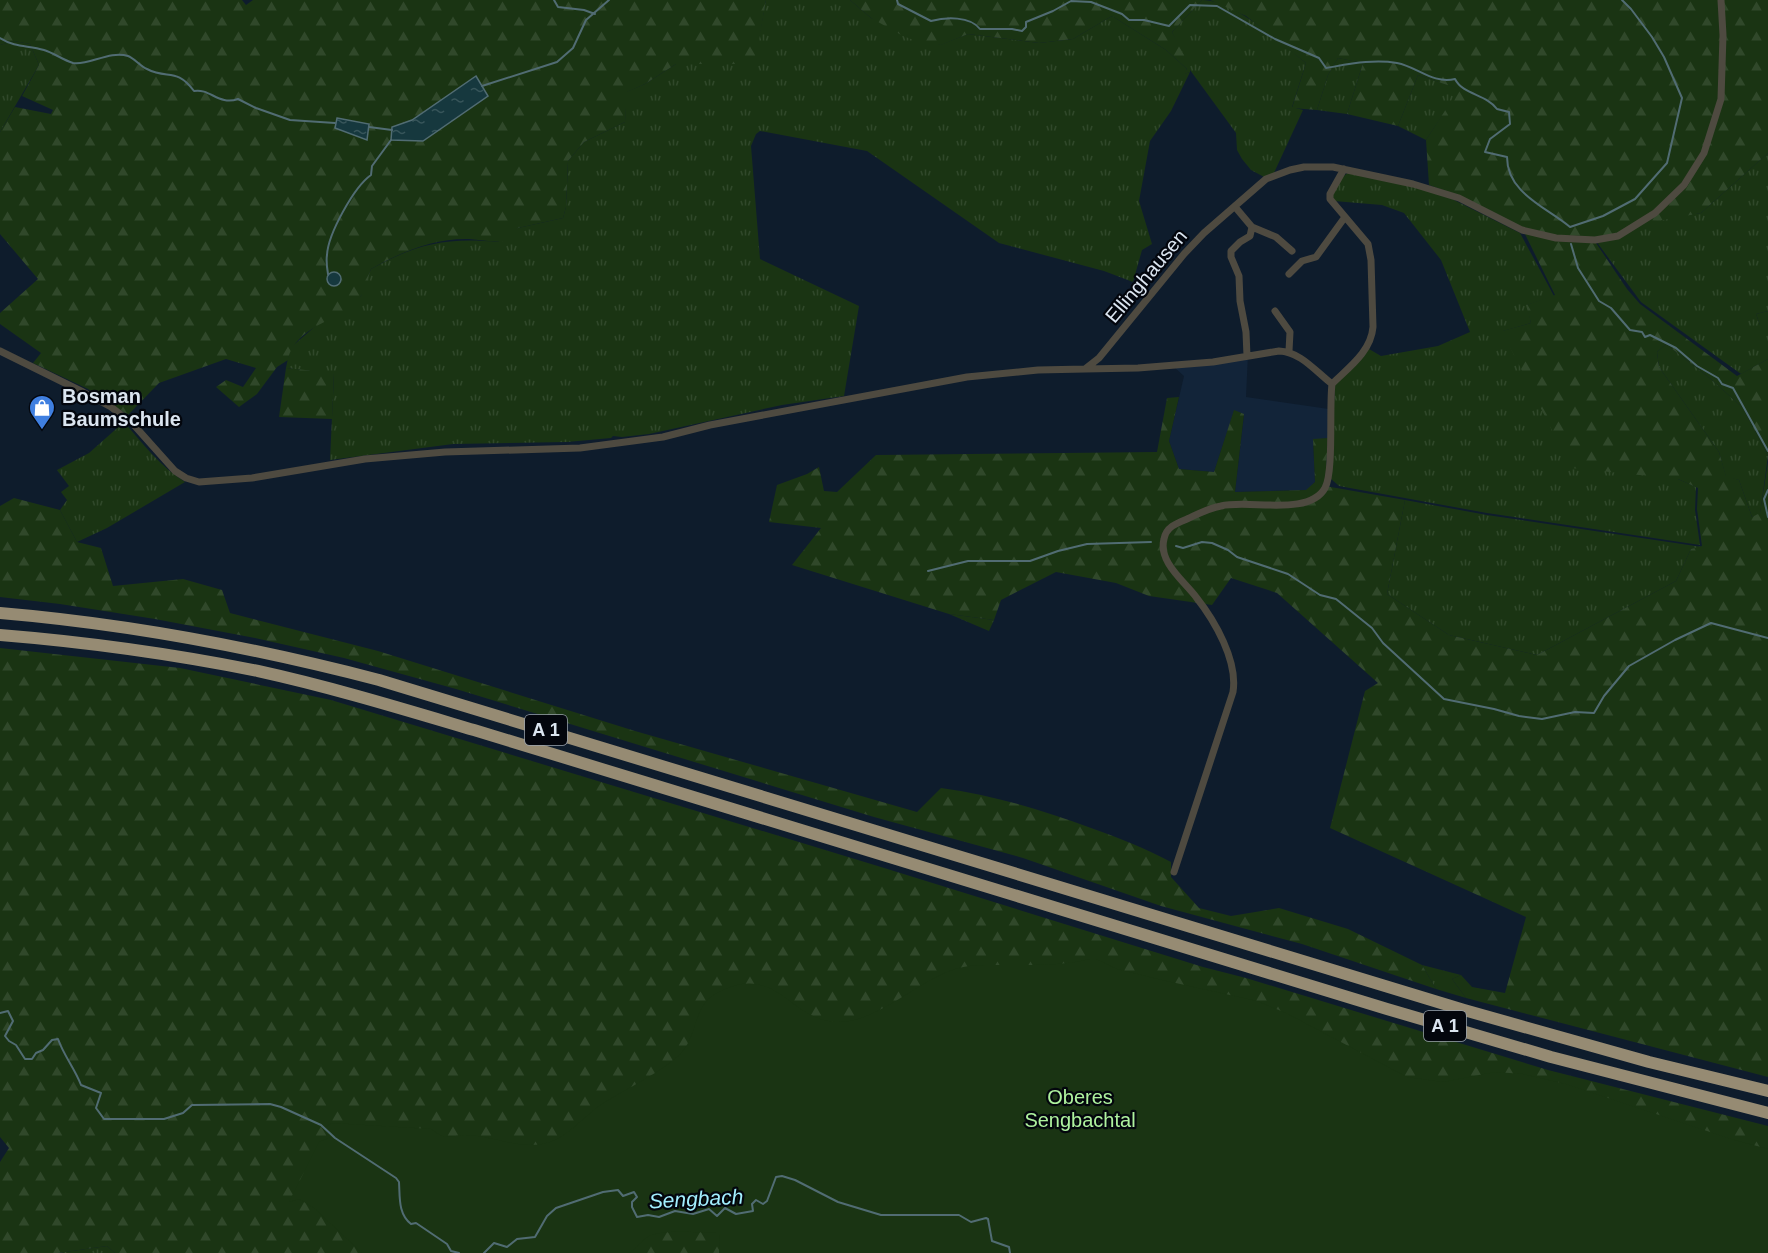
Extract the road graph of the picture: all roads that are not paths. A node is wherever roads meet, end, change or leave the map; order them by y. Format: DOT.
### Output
graph roads {
  1 [pos="1721,0"];
  2 [pos="1344,169"];
  3 [pos="1236,208"];
  4 [pos="1345,217"];
  5 [pos="1252,227"];
  6 [pos="1292,251"];
  7 [pos="1289,274"];
  8 [pos="1275,311"];
  9 [pos="0,351"];
  10 [pos="1289,351"];
  11 [pos="1247,356"];
  12 [pos="1085,369"];
  13 [pos="1332,384"];
  14 [pos="0,614"];
  15 [pos="0,635"];
  16 [pos="1174,872"];
  17 [pos="1768,1090"];
  18 [pos="1768,1113"];
  1 -- 2 [label="street"];
  2 -- 3 [label="street, Ellinghausen"];
  2 -- 4 [label="street"];
  3 -- 5 [label="street"];
  3 -- 12 [label="street, Ellinghausen"];
  4 -- 7 [label="street"];
  4 -- 13 [label="street"];
  5 -- 6 [label="street"];
  5 -- 11 [label="street"];
  8 -- 10 [label="street"];
  9 -- 12 [label="street"];
  10 -- 11 [label="street"];
  10 -- 13 [label="street"];
  11 -- 12 [label="street"];
  13 -- 16 [label="street"];
  14 -- 17 [label="highway, A 1"];
  15 -- 18 [label="highway, A 1"];
}
